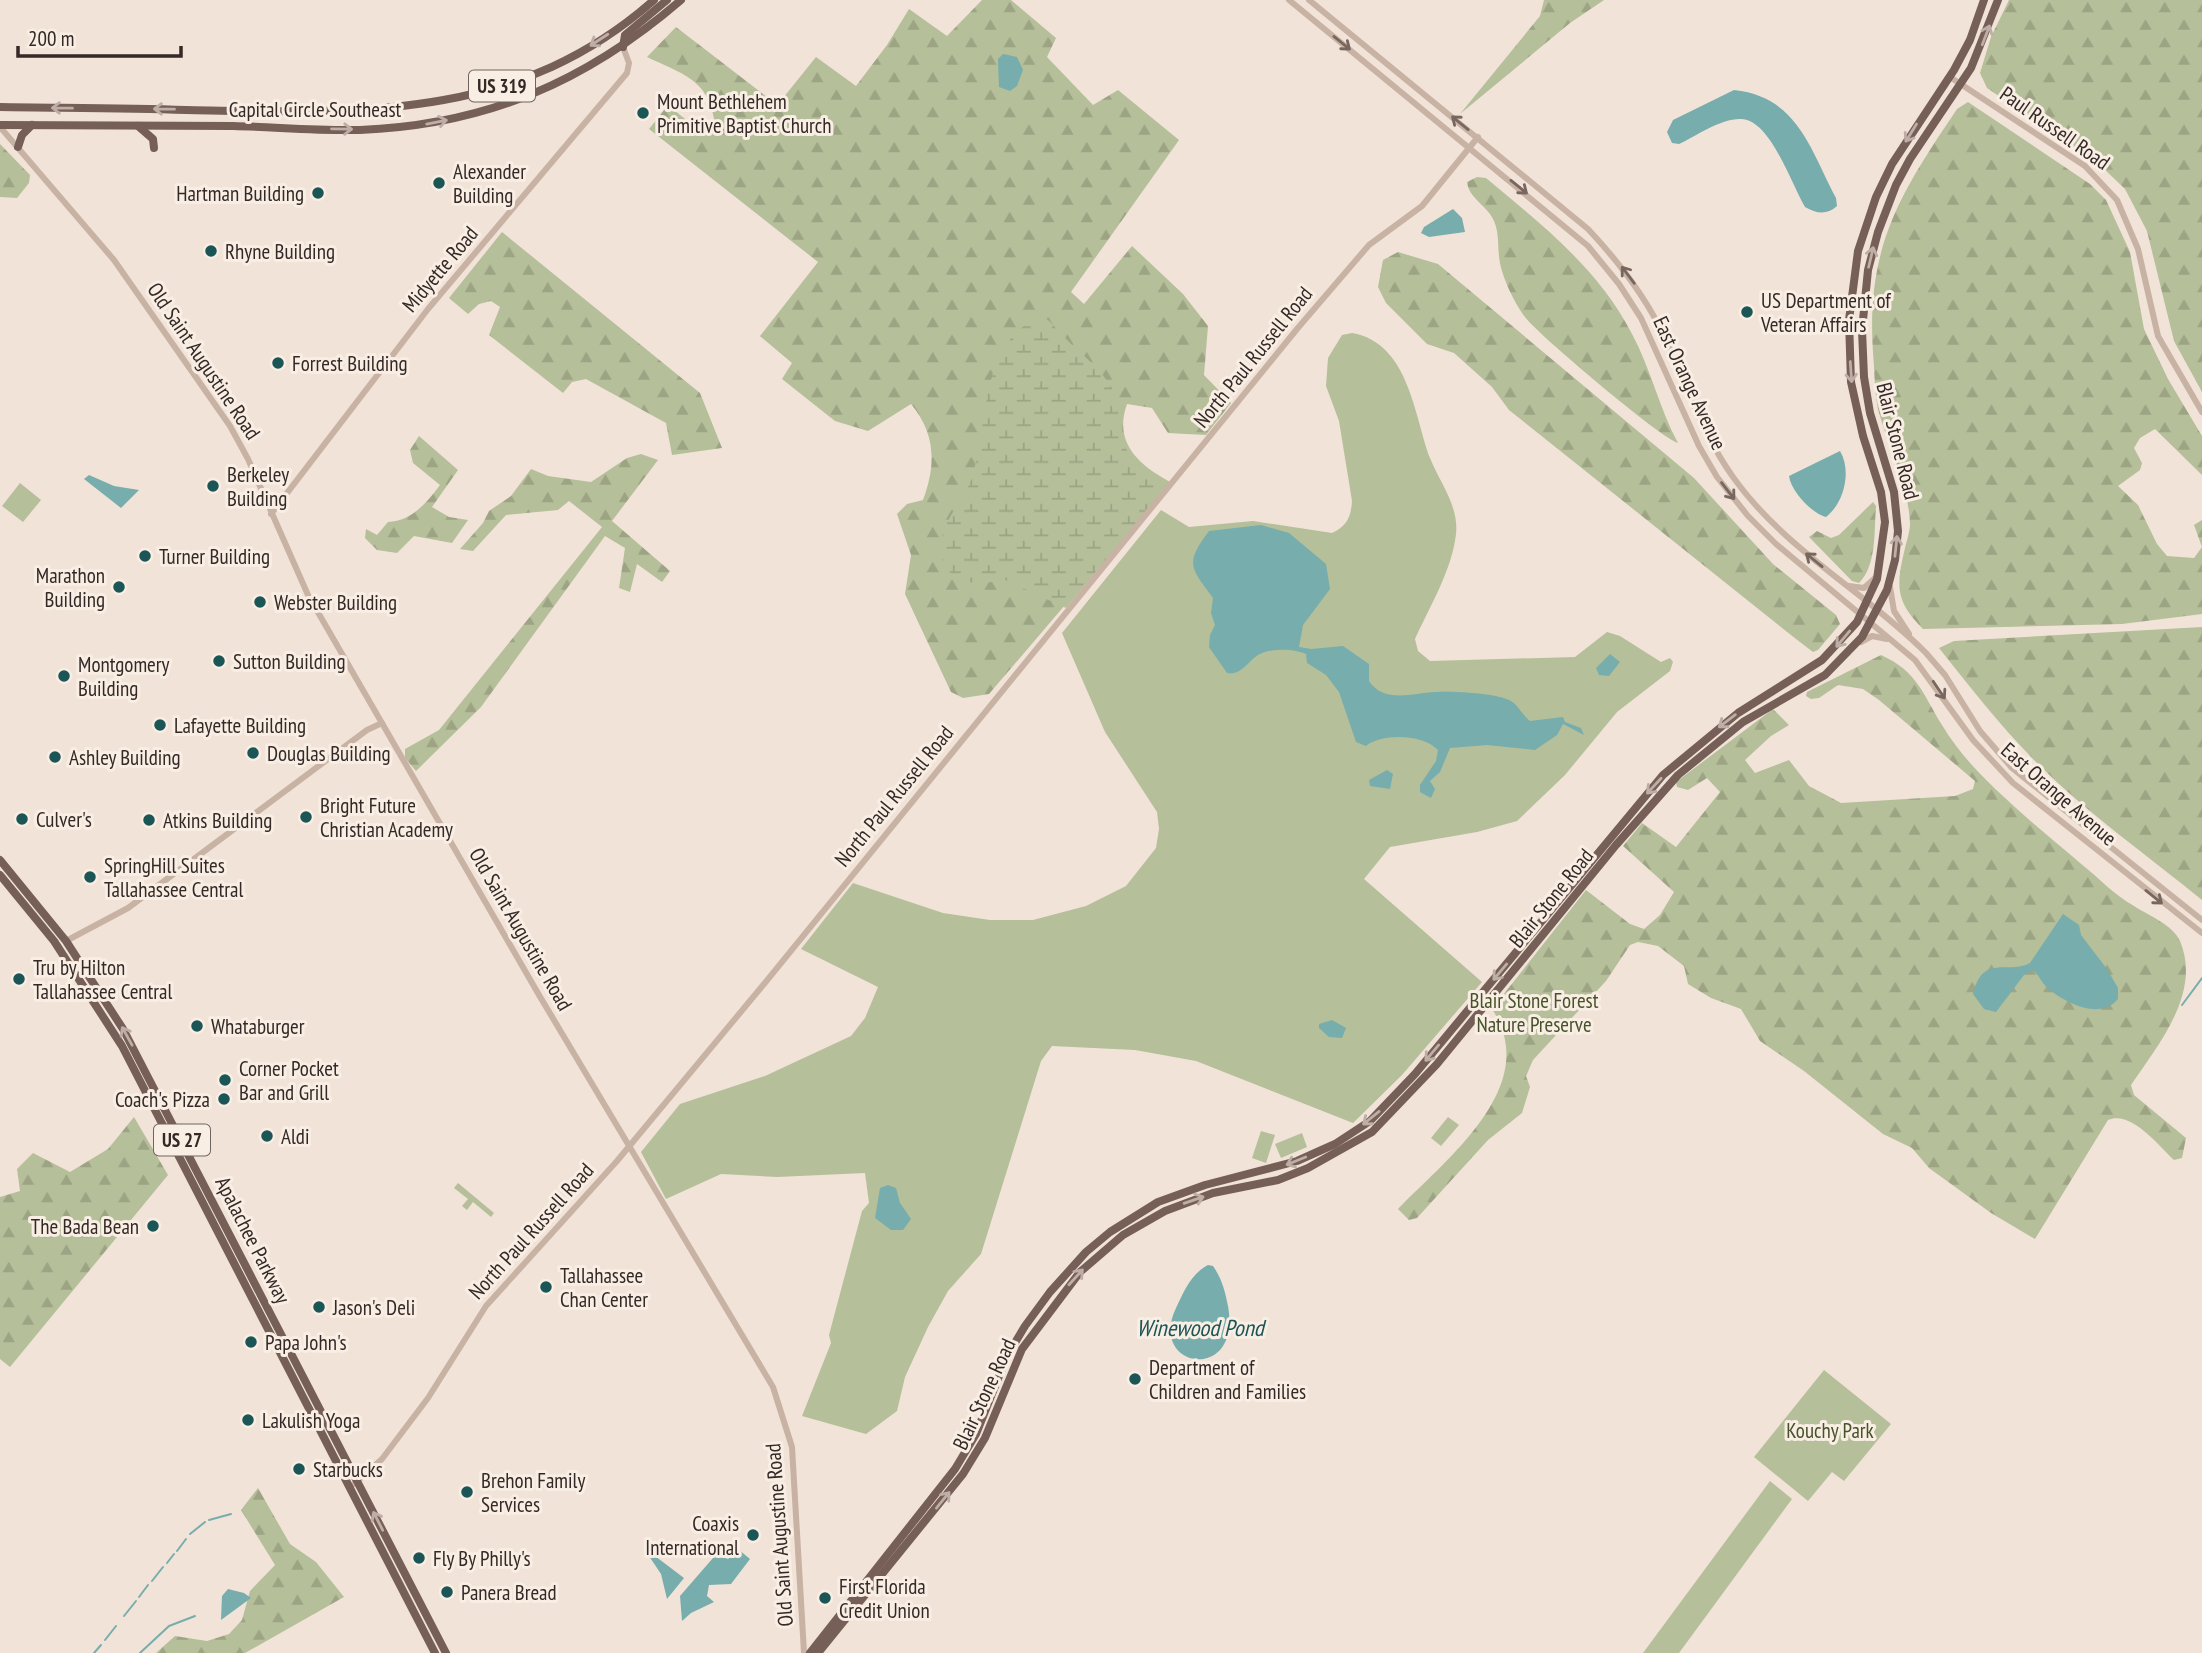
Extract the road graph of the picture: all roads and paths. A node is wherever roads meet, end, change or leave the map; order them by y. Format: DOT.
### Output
graph roads {
  1 [pos="654,0"];
  2 [pos="667,0"];
  3 [pos="681,0"];
  4 [pos="1289,0"];
  5 [pos="1309,0"];
  6 [pos="1984,0"];
  7 [pos="1998,0"];
  8 [pos="623,47"];
  9 [pos="1951,77"];
  10 [pos="1962,84"];
  11 [pos="0,107"];
  12 [pos="32,125"];
  13 [pos="0,126"];
  14 [pos="138,126"];
  15 [pos="1478,137"];
  16 [pos="1470,146"];
  17 [pos="19,147"];
  18 [pos="154,148"];
  19 [pos="1663,334"];
  20 [pos="1652,339"];
  21 [pos="1862,349"];
  22 [pos="1849,350"];
  23 [pos="2202,412"];
  24 [pos="271,514"];
  25 [pos="1879,570"];
  26 [pos="1890,580"];
  27 [pos="1845,584"];
  28 [pos="1867,603"];
  29 [pos="1878,612"];
  30 [pos="1861,615"];
  31 [pos="1871,623"];
  32 [pos="1892,640"];
  33 [pos="1919,646"];
  34 [pos="1852,650"];
  35 [pos="382,723"];
  36 [pos="0,860"];
  37 [pos="2129,863"];
  38 [pos="2122,872"];
  39 [pos="0,875"];
  40 [pos="2202,920"];
  41 [pos="2202,933"];
  42 [pos="66,941"];
  43 [pos="629,1146"];
  44 [pos="1275,1170"];
  45 [pos="1278,1180"];
  46 [pos="1161,1201"];
  47 [pos="1165,1211"];
  48 [pos="1086,1252"];
  49 [pos="1094,1259"];
  50 [pos="257,1308"];
  51 [pos="271,1313"];
  52 [pos="1027,1323"];
  53 [pos="1036,1328"];
  54 [pos="289,1368"];
  55 [pos="303,1375"];
  56 [pos="298,1386"];
  57 [pos="976,1434"];
  58 [pos="985,1438"];
  59 [pos="358,1482"];
  60 [pos="349,1487"];
  61 [pos="916,1517"];
  62 [pos="924,1523"];
  63 [pos="869,1576"];
  64 [pos="877,1582"];
  65 [pos="862,1584"];
  66 [pos="402,1589"];
  67 [pos="870,1591"];
  68 [pos="421,1604"];
  69 [pos="435,1653"];
  70 [pos="446,1653"];
  71 [pos="804,1653"];
  72 [pos="810,1653"];
  73 [pos="818,1653"];
  1 -- 11 [label="main road, Capital Circle Southeast / US 319, one-way"];
  2 -- 8 [label="main road"];
  3 -- 8 [label="main road, Capital Circle Southeast / US 319"];
  4 -- 16 [label="street, East Orange Avenue, one-way"];
  15 -- 5 [label="street, East Orange Avenue, one-way"];
  6 -- 9 [label="main road, Blair Stone Road"];
  10 -- 7 [label="main road, Blair Stone Road, one-way"];
  14 -- 8 [label="main road, Capital Circle Southeast / US 319, one-way"];
  8 -- 24 [label="street, Midyette Road"];
  9 -- 10 [label="street, Paul Russell Road"];
  9 -- 22 [label="main road, Blair Stone Road, one-way"];
  21 -- 10 [label="main road, Blair Stone Road, one-way"];
  10 -- 23 [label="street, Paul Russell Road"];
  12 -- 13 [label="main road, Capital Circle Southeast / US 319"];
  12 -- 14 [label="main road, Capital Circle Southeast / US 319"];
  12 -- 17 [label="main road"];
  13 -- 17 [label="street, Old Saint Augustine Road"];
  14 -- 18 [label="main road"];
  15 -- 16 [label="street, North Paul Russell Road"];
  19 -- 15 [label="street, East Orange Avenue, one-way"];
  16 -- 20 [label="street, East Orange Avenue, one-way"];
  16 -- 43 [label="street, North Paul Russell Road"];
  17 -- 24 [label="street, Old Saint Augustine Road"];
  19 -- 20 [label="street"];
  27 -- 19 [label="street, East Orange Avenue, one-way"];
  20 -- 30 [label="street, East Orange Avenue, one-way"];
  21 -- 22 [label="main road"];
  26 -- 21 [label="main road, Blair Stone Road, one-way"];
  22 -- 25 [label="main road, Blair Stone Road, one-way"];
  24 -- 35 [label="street, Old Saint Augustine Road"];
  25 -- 27 [label="street"];
  25 -- 28 [label="main road, Blair Stone Road"];
  26 -- 29 [label="main road, Blair Stone Road"];
  26 -- 33 [label="street"];
  27 -- 28 [label="street, East Orange Avenue"];
  28 -- 29 [label="street, East Orange Avenue"];
  28 -- 30 [label="main road, Blair Stone Road"];
  29 -- 31 [label="main road, Blair Stone Road"];
  29 -- 33 [label="street, East Orange Avenue"];
  30 -- 31 [label="street, East Orange Avenue"];
  30 -- 44 [label="main road, Blair Stone Road, one-way"];
  31 -- 32 [label="street, East Orange Avenue"];
  31 -- 34 [label="main road, Blair Stone Road"];
  32 -- 34 [label="street"];
  32 -- 38 [label="street, East Orange Avenue, one-way"];
  33 -- 37 [label="street, East Orange Avenue"];
  34 -- 45 [label="main road, Blair Stone Road"];
  35 -- 42 [label="street"];
  35 -- 43 [label="street, Old Saint Augustine Road"];
  36 -- 42 [label="main road, Apalachee Parkway / US 27"];
  37 -- 38 [label="street"];
  37 -- 40 [label="street, East Orange Avenue"];
  38 -- 41 [label="street, East Orange Avenue, one-way"];
  39 -- 50 [label="main road, Apalachee Parkway / US 27"];
  51 -- 42 [label="main road, Apalachee Parkway / US 27, one-way"];
  43 -- 59 [label="street, North Paul Russell Road"];
  43 -- 71 [label="street, Old Saint Augustine Road"];
  44 -- 45 [label="main road"];
  44 -- 46 [label="main road, Blair Stone Road"];
  47 -- 45 [label="main road, Blair Stone Road, one-way"];
  46 -- 47 [label="main road"];
  46 -- 48 [label="main road, Blair Stone Road"];
  47 -- 49 [label="main road, Blair Stone Road"];
  48 -- 49 [label="main road"];
  48 -- 52 [label="main road, Blair Stone Road"];
  53 -- 49 [label="main road, Blair Stone Road, one-way"];
  50 -- 51 [label="main road"];
  50 -- 54 [label="main road, Apalachee Parkway / US 27"];
  51 -- 55 [label="main road, Apalachee Parkway / US 27"];
  52 -- 53 [label="main road"];
  52 -- 57 [label="main road, Blair Stone Road"];
  53 -- 58 [label="main road, Blair Stone Road"];
  54 -- 55 [label="main road"];
  54 -- 56 [label="main road, Apalachee Parkway / US 27"];
  55 -- 56 [label="main road"];
  55 -- 59 [label="main road, Apalachee Parkway / US 27"];
  56 -- 60 [label="main road, Apalachee Parkway / US 27"];
  57 -- 58 [label="main road"];
  57 -- 61 [label="main road, Blair Stone Road"];
  62 -- 58 [label="main road, Blair Stone Road, one-way"];
  59 -- 60 [label="street, North Paul Russell Road"];
  68 -- 59 [label="main road, Apalachee Parkway / US 27, one-way"];
  60 -- 66 [label="main road, Apalachee Parkway / US 27"];
  61 -- 62 [label="main road"];
  61 -- 63 [label="main road, Blair Stone Road"];
  62 -- 64 [label="main road, Blair Stone Road"];
  63 -- 64 [label="main road"];
  63 -- 65 [label="main road, Blair Stone Road"];
  64 -- 67 [label="main road, Blair Stone Road"];
  65 -- 67 [label="main road"];
  65 -- 72 [label="main road, Blair Stone Road"];
  66 -- 68 [label="main road"];
  66 -- 69 [label="main road, Apalachee Parkway / US 27"];
  67 -- 73 [label="main road, Blair Stone Road"];
  68 -- 70 [label="main road, Apalachee Parkway / US 27"];
}
